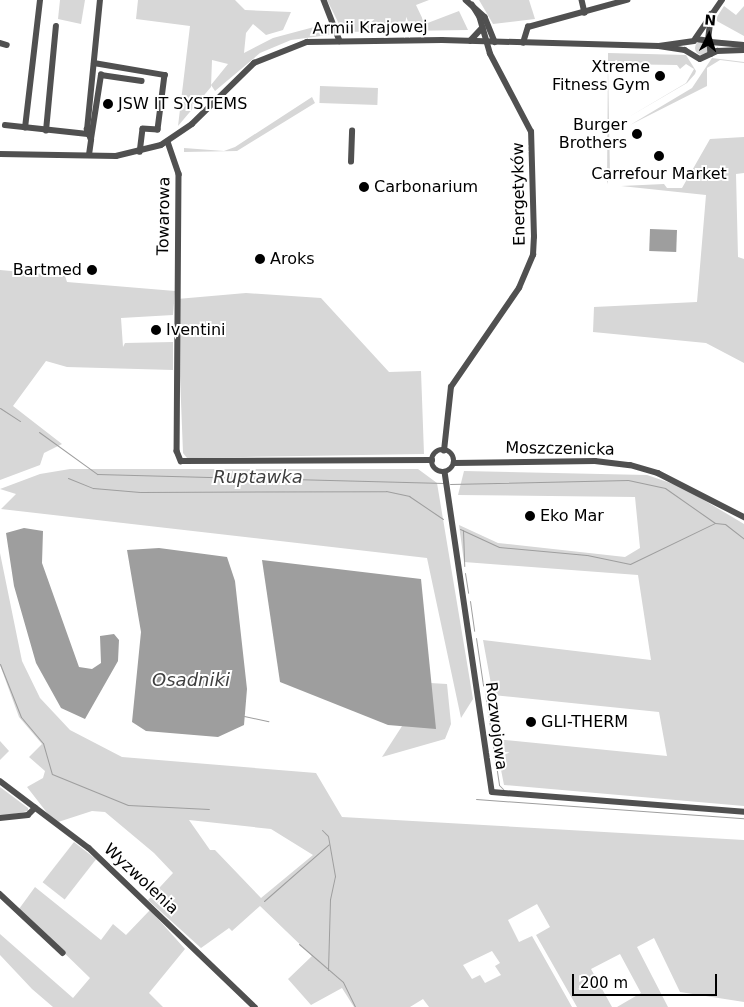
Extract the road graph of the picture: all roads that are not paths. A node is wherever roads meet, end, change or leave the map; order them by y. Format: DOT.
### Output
graph roads {
  1 [pos="40,0"];
  2 [pos="100,0"];
  3 [pos="324,0"];
  4 [pos="466,0"];
  5 [pos="582,0"];
  6 [pos="599,0"];
  7 [pos="627,0"];
  8 [pos="722,0"];
  9 [pos="472,6"];
  10 [pos="601,9"];
  11 [pos="586,13"];
  12 [pos="711,14"];
  13 [pos="56,26"];
  14 [pos="482,28"];
  15 [pos="694,40"];
  16 [pos="340,41"];
  17 [pos="710,41"];
  18 [pos="470,42"];
  19 [pos="488,42"];
  20 [pos="495,42"];
  21 [pos="522,43"];
  22 [pos="744,45"];
  23 [pos="659,46"];
  24 [pos="744,50"];
  25 [pos="692,54"];
  26 [pos="711,54"];
  27 [pos="94,62"];
  28 [pos="142,81"];
  29 [pos="6,125"];
  30 [pos="25,128"];
  31 [pos="46,130"];
  32 [pos="352,131"];
  33 [pos="88,134"];
  34 [pos="91,140"];
  35 [pos="168,142"];
  36 [pos="140,152"];
  37 [pos="0,154"];
  38 [pos="89,156"];
  39 [pos="351,162"];
  40 [pos="444,450"];
  41 [pos="432,460"];
  42 [pos="454,463"];
  43 [pos="445,476"];
  44 [pos="744,517"];
  45 [pos="0,781"];
  46 [pos="35,808"];
  47 [pos="744,812"];
  48 [pos="0,818"];
  49 [pos="0,894"];
  50 [pos="62,953"];
  51 [pos="255,1007"];
  1 -- 30 [label="street"];
  2 -- 27 [label="street"];
  3 -- 16 [label="street"];
  4 -- 9 [label="street"];
  5 -- 11 [label="street"];
  6 -- 10 [label="street"];
  7 -- 10 [label="street"];
  8 -- 12 [label="street"];
  9 -- 14 [label="street, Energetyków"];
  9 -- 20 [label="street"];
  10 -- 11 [label="street"];
  11 -- 21 [label="street"];
  12 -- 15 [label="street"];
  12 -- 17 [label="street"];
  13 -- 31 [label="street"];
  14 -- 18 [label="street"];
  14 -- 19 [label="street, Energetyków"];
  15 -- 17 [label="street, Armii Krajowej"];
  15 -- 23 [label="street, Armii Krajowej"];
  15 -- 25 [label="street"];
  16 -- 18 [label="street, Armii Krajowej"];
  16 -- 35 [label="street, Armii Krajowej"];
  17 -- 22 [label="street, Armii Krajowej"];
  17 -- 26 [label="street"];
  18 -- 19 [label="street, Armii Krajowej"];
  19 -- 20 [label="street, Armii Krajowej"];
  19 -- 40 [label="street, Energetyków"];
  20 -- 21 [label="street, Armii Krajowej"];
  21 -- 23 [label="street, Armii Krajowej"];
  23 -- 25 [label="street, Armii Krajowej"];
  24 -- 26 [label="street"];
  25 -- 26 [label="street, Armii Krajowej"];
  27 -- 33 [label="street"];
  27 -- 36 [label="street"];
  28 -- 34 [label="street"];
  29 -- 30 [label="street"];
  30 -- 31 [label="street"];
  31 -- 33 [label="street"];
  32 -- 39 [label="street"];
  33 -- 34 [label="street"];
  34 -- 38 [label="street"];
  35 -- 36 [label="street, Armii Krajowej"];
  35 -- 41 [label="street, Towarowa"];
  36 -- 38 [label="street, Armii Krajowej"];
  37 -- 38 [label="street, Armii Krajowej"];
  40 -- 41 [label="street"];
  40 -- 42 [label="street"];
  41 -- 43 [label="street"];
  42 -- 43 [label="street"];
  42 -- 44 [label="street, Moszczenicka"];
  43 -- 47 [label="street, Rozwojowa"];
  45 -- 46 [label="street, Wyzwolenia"];
  46 -- 48 [label="street"];
  46 -- 51 [label="street, Wyzwolenia"];
  49 -- 50 [label="street"];
}
